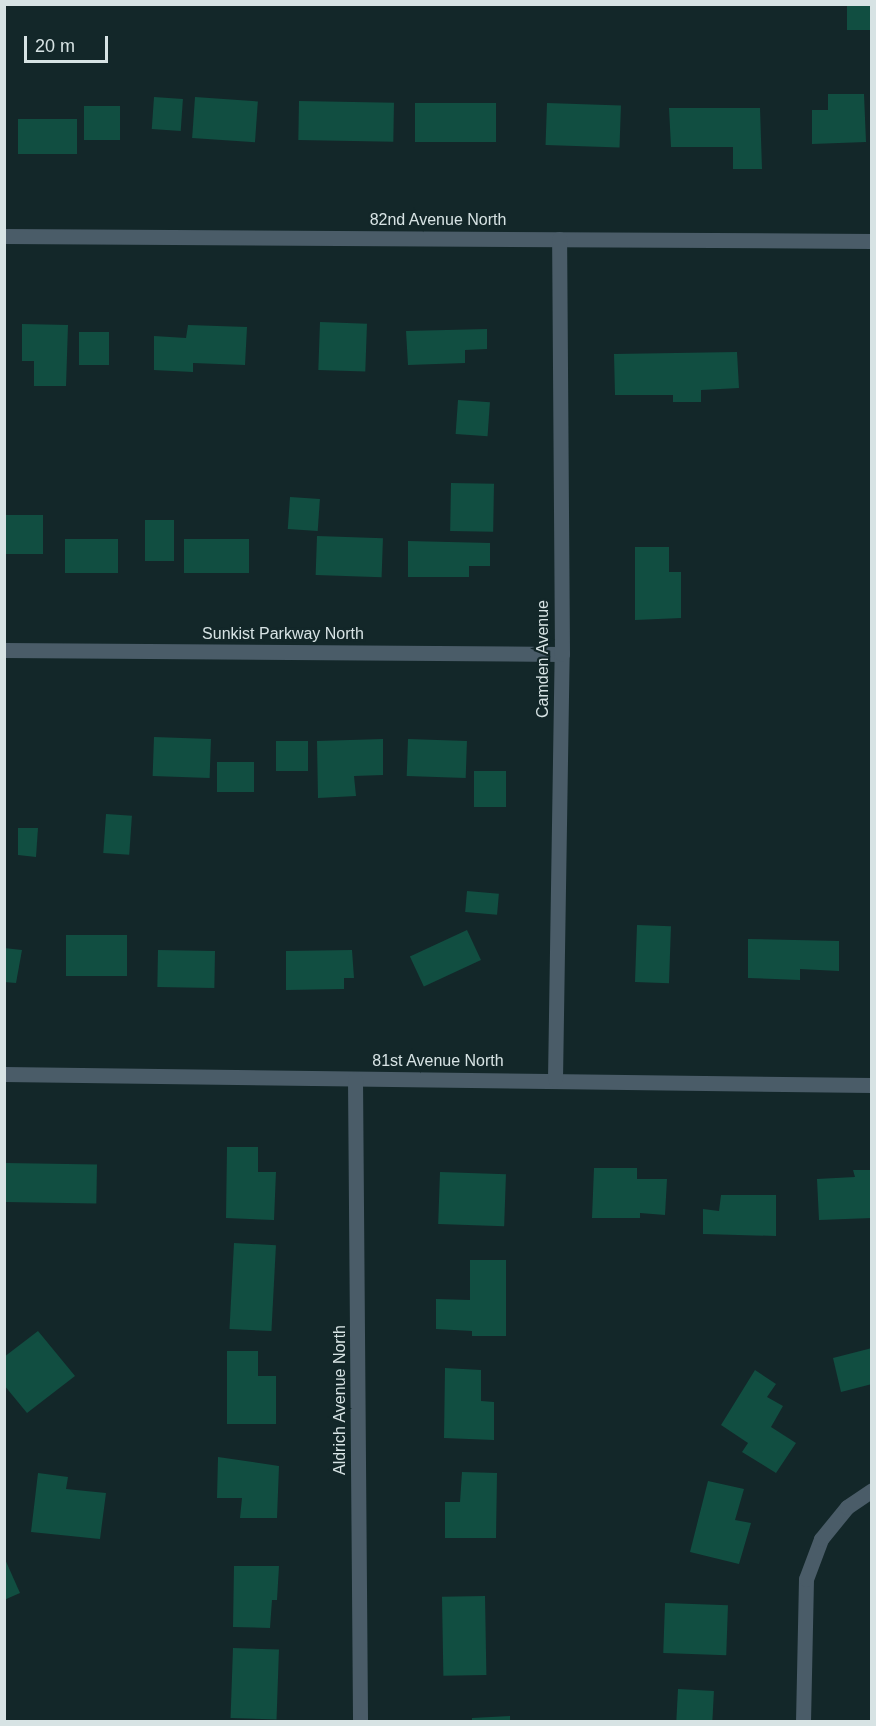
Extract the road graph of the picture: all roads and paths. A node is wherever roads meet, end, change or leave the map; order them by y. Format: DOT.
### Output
graph roads {
  1 [pos="4,236"];
  2 [pos="559,239"];
  3 [pos="872,241"];
  4 [pos="4,650"];
  5 [pos="562,654"];
  6 [pos="4,1074"];
  7 [pos="355,1079"];
  8 [pos="555,1079"];
  9 [pos="872,1085"];
  10 [pos="872,1490"];
  11 [pos="360,1722"];
  12 [pos="803,1722"];
  1 -- 2 [label="street, 82nd Avenue North"];
  2 -- 3 [label="street, 82nd Avenue North"];
  2 -- 5 [label="street, Camden Avenue"];
  4 -- 5 [label="street, Sunkist Parkway North"];
  5 -- 8 [label="street, Camden Avenue"];
  6 -- 7 [label="street, 81st Avenue North"];
  7 -- 8 [label="street, 81st Avenue North"];
  7 -- 11 [label="street, Aldrich Avenue North"];
  8 -- 9 [label="street, 81st Avenue North"];
  10 -- 12 [label="street"];
}
